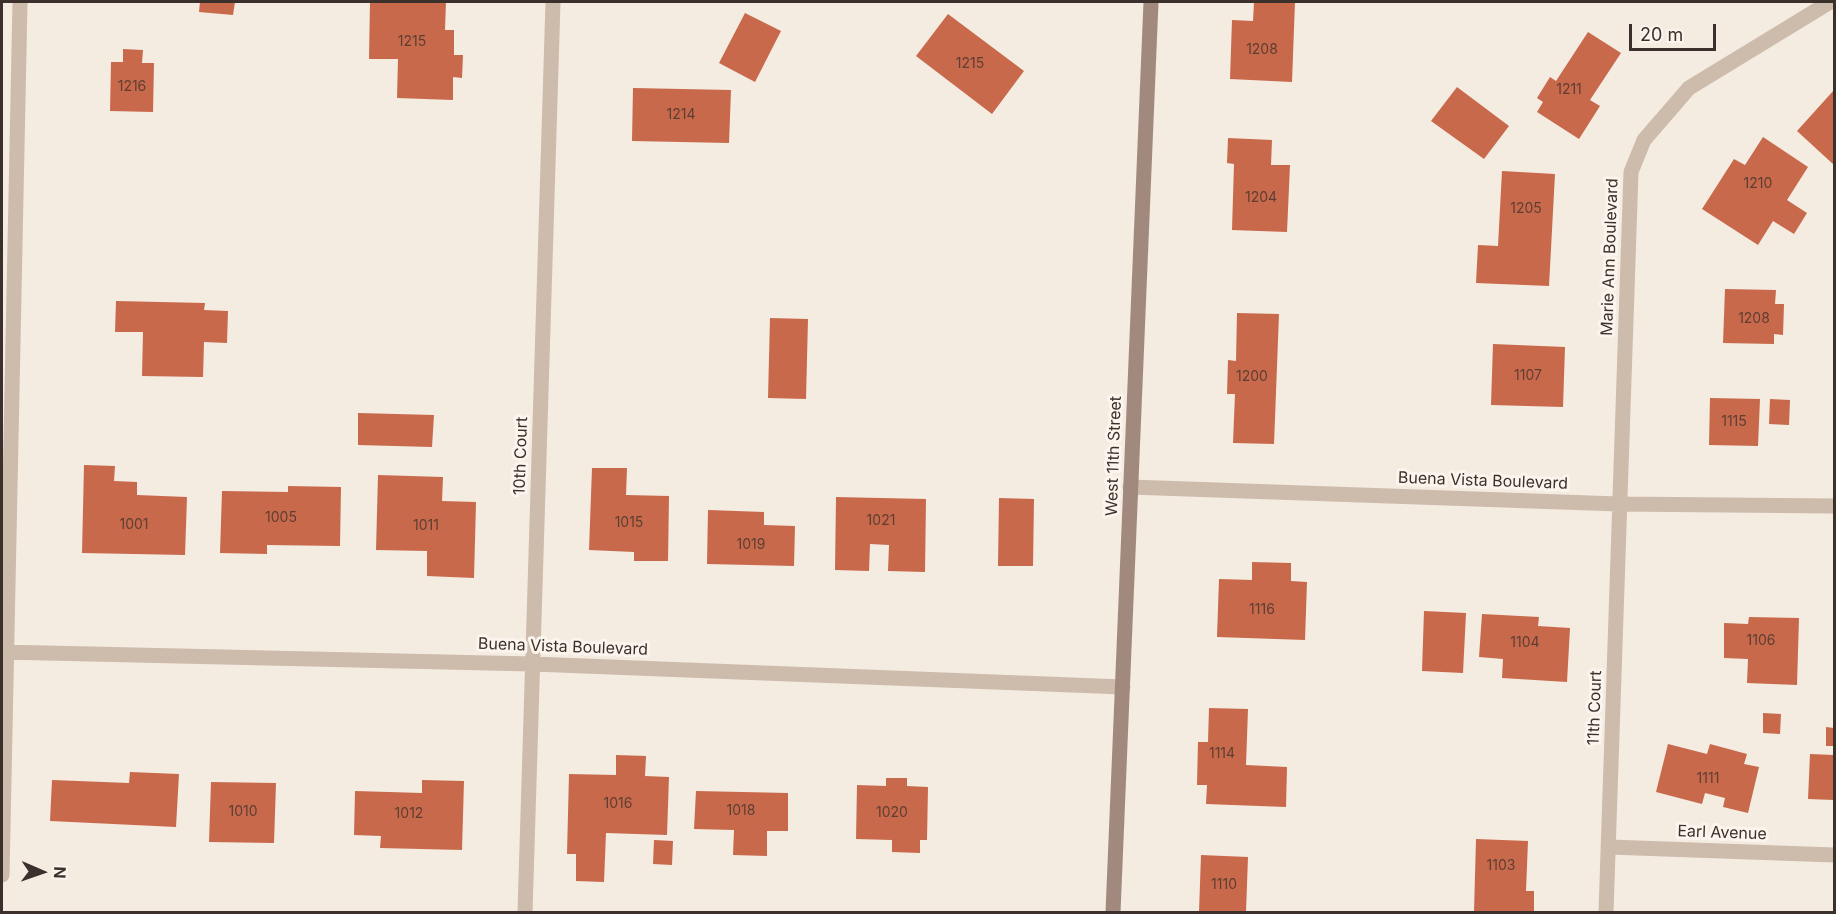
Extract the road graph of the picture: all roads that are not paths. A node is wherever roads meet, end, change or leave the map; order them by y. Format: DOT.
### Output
graph roads {
  1 [pos="20,2"];
  2 [pos="553,2"];
  3 [pos="1151,2"];
  4 [pos="1830,2"];
  5 [pos="1130,487"];
  6 [pos="1619,504"];
  7 [pos="1834,506"];
  8 [pos="4,652"];
  9 [pos="533,664"];
  10 [pos="1123,687"];
  11 [pos="1609,848"];
  12 [pos="1834,855"];
  13 [pos="2,875"];
  14 [pos="525,912"];
  15 [pos="1113,912"];
  16 [pos="1606,912"];
  1 -- 8 [label="street"];
  2 -- 9 [label="street, 10th Court"];
  3 -- 5 [label="main road, West 11th Street"];
  4 -- 6 [label="street, Marie Ann Boulevard"];
  5 -- 6 [label="street, Buena Vista Boulevard"];
  5 -- 10 [label="main road, West 11th Street"];
  6 -- 7 [label="street, Buena Vista Boulevard"];
  6 -- 11 [label="street, 11th Court"];
  8 -- 9 [label="street, Buena Vista Boulevard"];
  8 -- 13 [label="street"];
  9 -- 10 [label="street, Buena Vista Boulevard"];
  9 -- 14 [label="street, 10th Court"];
  10 -- 15 [label="main road, West 11th Street"];
  11 -- 12 [label="street, Earl Avenue"];
  11 -- 16 [label="street, 11th Court"];
}
